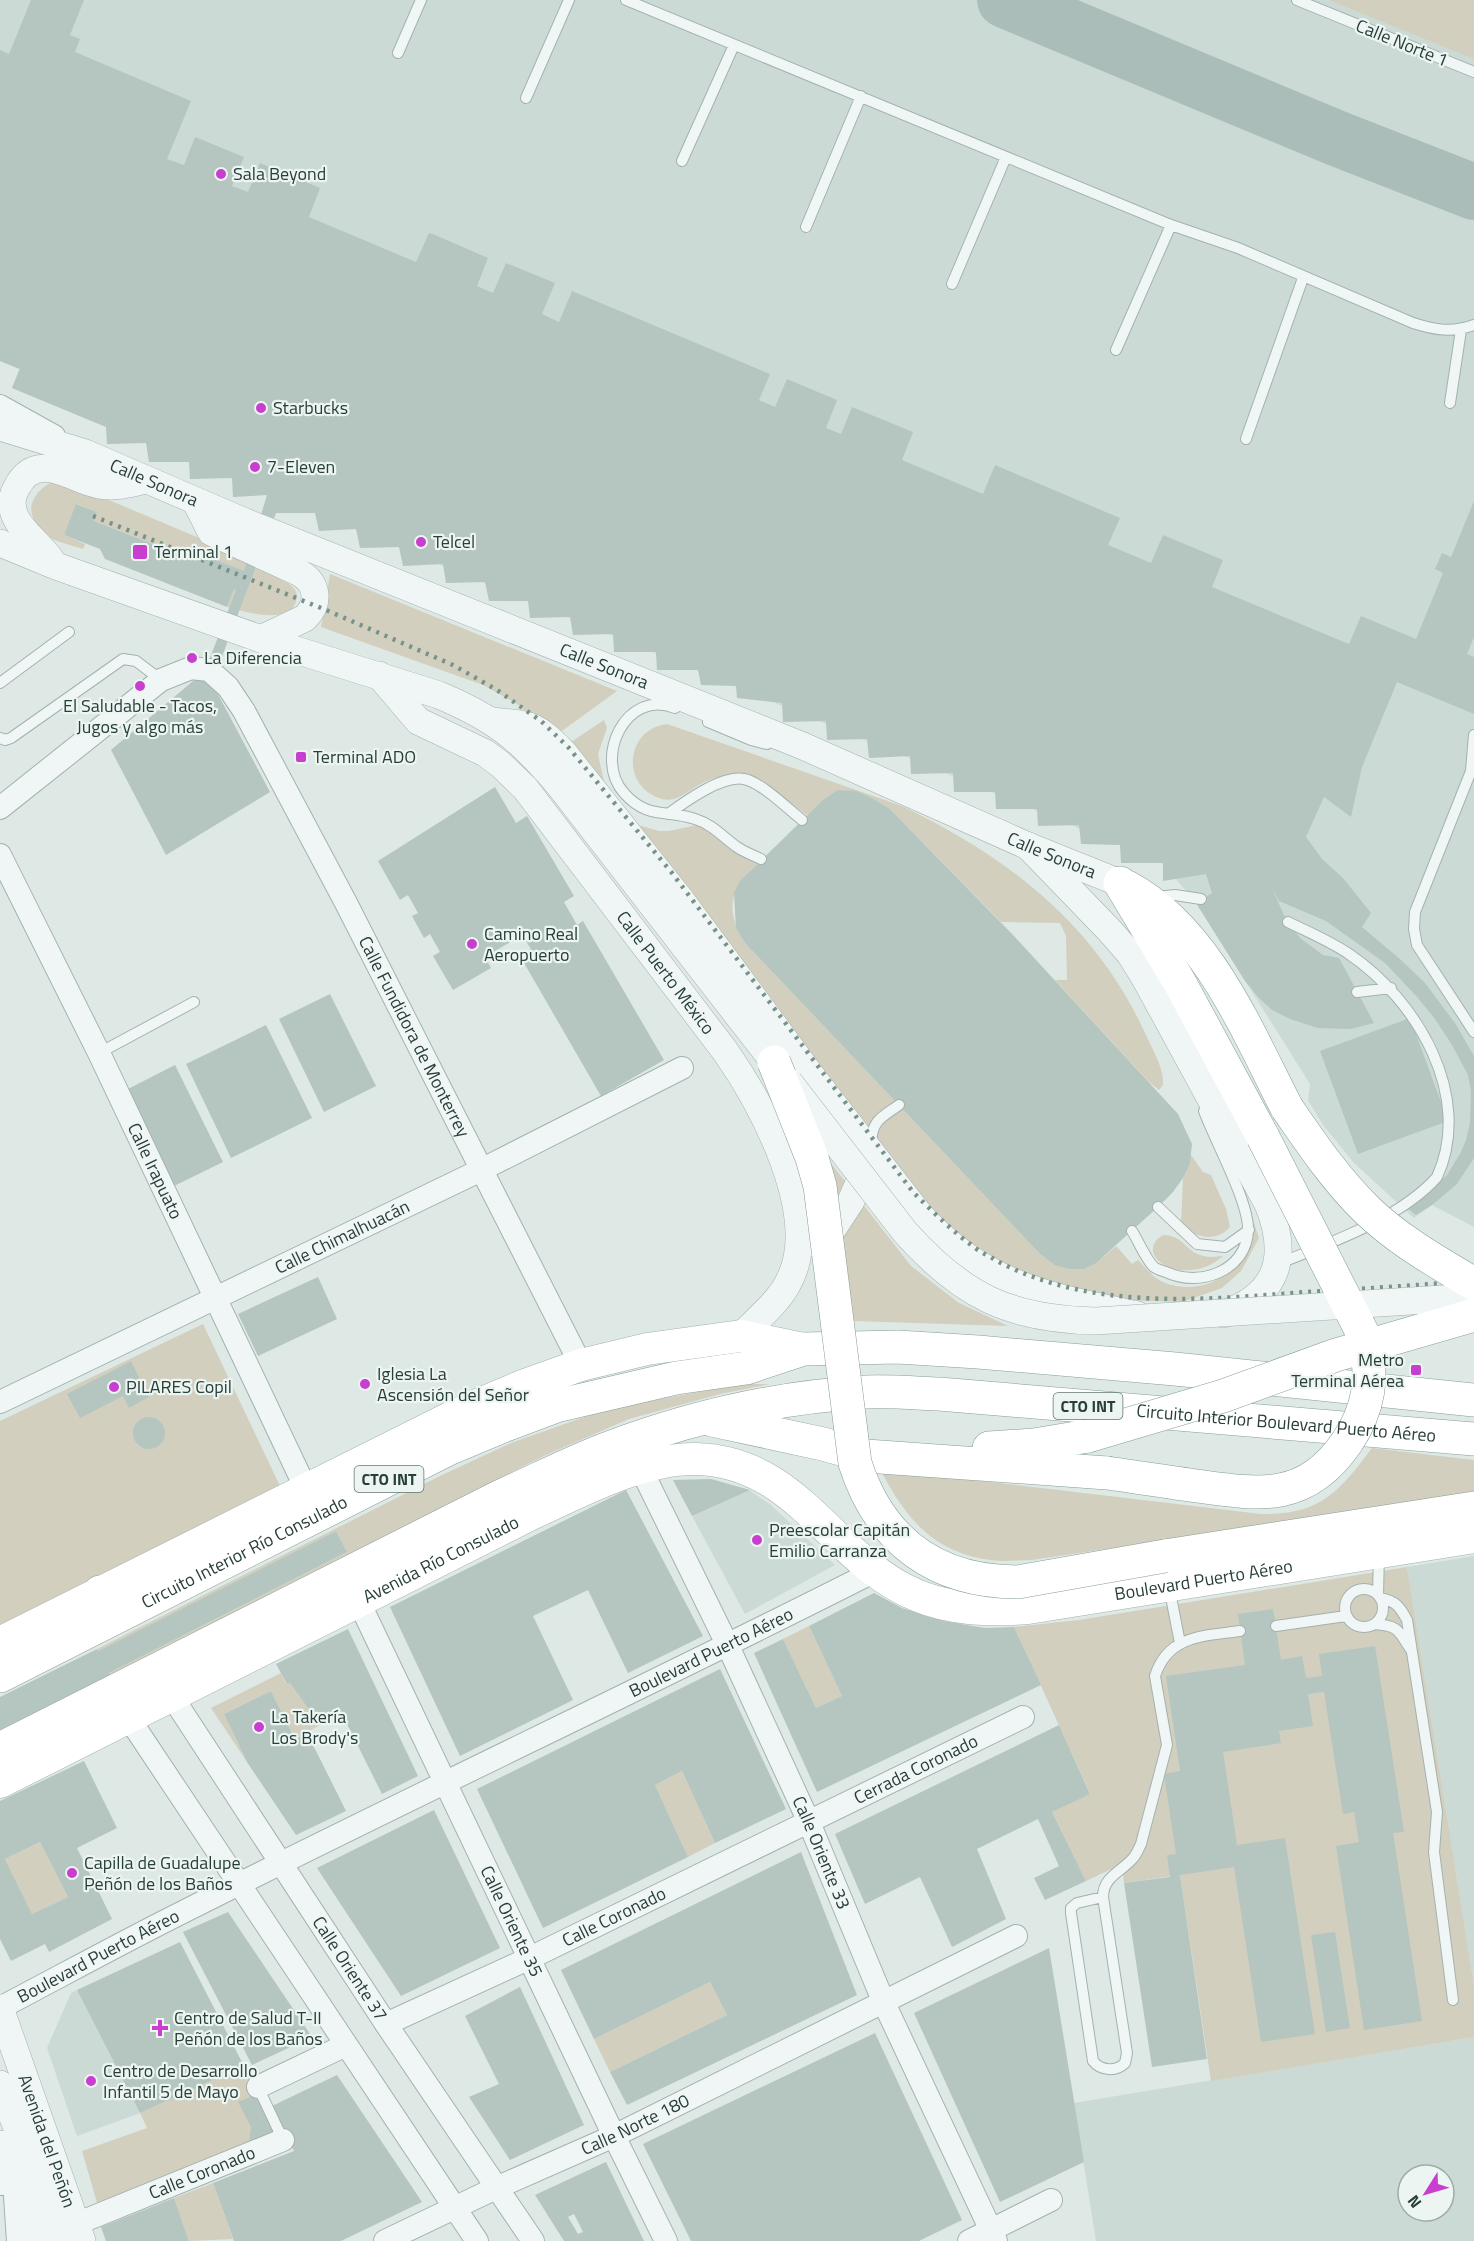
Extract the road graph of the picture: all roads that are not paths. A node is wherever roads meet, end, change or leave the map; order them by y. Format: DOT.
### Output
graph roads {
  1 [pos="421,0"];
  2 [pos="569,0"];
  3 [pos="627,0"];
  4 [pos="1297,0"];
  5 [pos="734,45"];
  6 [pos="398,53"];
  7 [pos="1474,72"];
  8 [pos="861,96"];
  9 [pos="526,98"];
  10 [pos="1005,157"];
  11 [pos="682,161"];
  12 [pos="1171,225"];
  13 [pos="806,227"];
  14 [pos="1303,278"];
  15 [pos="952,284"];
  16 [pos="1474,325"];
  17 [pos="1461,330"];
  18 [pos="1116,350"];
  19 [pos="1450,403"];
  20 [pos="0,406"];
  21 [pos="0,427"];
  22 [pos="1246,439"];
  23 [pos="85,453"];
  24 [pos="145,480"];
  25 [pos="196,502"];
  26 [pos="0,543"];
  27 [pos="56,566"];
  28 [pos="69,632"];
  29 [pos="261,639"];
  30 [pos="378,674"];
  31 [pos="164,678"];
  32 [pos="0,683"];
  33 [pos="492,721"];
  34 [pos="1474,735"];
  35 [pos="0,738"];
  36 [pos="803,746"];
  37 [pos="0,808"];
  38 [pos="623,809"];
  39 [pos="668,814"];
  40 [pos="802,820"];
  41 [pos="1028,846"];
  42 [pos="0,855"];
  43 [pos="761,859"];
  44 [pos="1133,891"];
  45 [pos="1201,899"];
  46 [pos="1288,922"];
  47 [pos="1391,988"];
  48 [pos="1357,993"];
  49 [pos="194,1002"];
  50 [pos="1474,1032"];
  51 [pos="1439,1041"];
  52 [pos="99,1053"];
  53 [pos="1187,1055"];
  54 [pos="774,1062"];
  55 [pos="682,1068"];
  56 [pos="899,1106"];
  57 [pos="1459,1141"];
  58 [pos="871,1153"];
  59 [pos="481,1170"];
  60 [pos="1158,1207"];
  61 [pos="1249,1230"];
  62 [pos="1132,1231"];
  63 [pos="1277,1264"];
  64 [pos="1474,1284"];
  65 [pos="783,1291"];
  66 [pos="1474,1297"];
  67 [pos="215,1299"];
  68 [pos="1474,1315"];
  69 [pos="741,1336"];
  70 [pos="803,1349"];
  71 [pos="581,1365"];
  72 [pos="1474,1400"];
  73 [pos="0,1402"];
  74 [pos="704,1418"];
  75 [pos="1474,1439"];
  76 [pos="823,1444"];
  77 [pos="641,1468"];
  78 [pos="306,1489"];
  79 [pos="1474,1508"];
  80 [pos="1474,1537"];
  81 [pos="1379,1552"];
  82 [pos="375,1560"];
  83 [pos="875,1571"];
  84 [pos="1167,1571"];
  85 [pos="100,1592"];
  86 [pos="1379,1597"];
  87 [pos="358,1600"];
  88 [pos="1346,1616"];
  89 [pos="1375,1624"];
  90 [pos="309,1625"];
  91 [pos="1276,1626"];
  92 [pos="1240,1631"];
  93 [pos="0,1642"];
  94 [pos="1180,1642"];
  95 [pos="728,1646"];
  96 [pos="1413,1654"];
  97 [pos="33,1659"];
  98 [pos="0,1676"];
  99 [pos="171,1695"];
  100 [pos="128,1717"];
  101 [pos="1023,1718"];
  102 [pos="0,1749"];
  103 [pos="0,1782"];
  104 [pos="444,1782"];
  105 [pos="808,1821"];
  106 [pos="281,1864"];
  107 [pos="238,1884"];
  108 [pos="1102,1898"];
  109 [pos="1016,1936"];
  110 [pos="530,1958"];
  111 [pos="1454,2000"];
  112 [pos="884,2003"];
  113 [pos="0,2008"];
  114 [pos="386,2024"];
  115 [pos="346,2045"];
  116 [pos="0,2084"];
  117 [pos="258,2087"];
  118 [pos="614,2136"];
  119 [pos="283,2140"];
  120 [pos="0,2144"];
  121 [pos="18,2183"];
  122 [pos="496,2188"];
  123 [pos="1052,2200"];
  124 [pos="455,2207"];
  125 [pos="74,2235"];
  126 [pos="993,2236"];
  127 [pos="18,2241"];
  128 [pos="38,2241"];
  129 [pos="53,2241"];
  130 [pos="385,2241"];
  131 [pos="477,2241"];
  132 [pos="533,2241"];
  133 [pos="666,2241"];
  134 [pos="969,2241"];
  1 -- 6 [label="lane"];
  2 -- 9 [label="lane"];
  3 -- 5 [label="lane"];
  4 -- 7 [label="lane, Calle Norte 1"];
  5 -- 8 [label="lane"];
  5 -- 11 [label="lane"];
  8 -- 10 [label="lane"];
  8 -- 13 [label="lane"];
  10 -- 12 [label="lane"];
  10 -- 15 [label="lane"];
  12 -- 14 [label="lane"];
  12 -- 18 [label="lane"];
  14 -- 17 [label="lane"];
  14 -- 22 [label="lane"];
  16 -- 17 [label="lane"];
  17 -- 19 [label="lane"];
  20 -- 23 [label="street"];
  21 -- 23 [label="street, Calle Sonora"];
  23 -- 24 [label="street, Calle Sonora"];
  24 -- 25 [label="street, Calle Sonora"];
  24 -- 27 [label="street"];
  25 -- 29 [label="street"];
  25 -- 36 [label="street, Calle Sonora"];
  26 -- 27 [label="street"];
  27 -- 29 [label="street"];
  28 -- 32 [label="lane"];
  29 -- 30 [label="street"];
  30 -- 33 [label="street"];
  30 -- 65 [label="street, Calle Puerto México"];
  31 -- 35 [label="lane"];
  31 -- 37 [label="street"];
  31 -- 59 [label="street, Calle Fundidora de Monterrey"];
  33 -- 38 [label="street"];
  33 -- 54 [label="street"];
  34 -- 50 [label="lane"];
  36 -- 38 [label="lane"];
  36 -- 41 [label="street, Calle Sonora"];
  38 -- 39 [label="lane"];
  38 -- 58 [label="street"];
  39 -- 40 [label="lane"];
  39 -- 43 [label="lane"];
  41 -- 44 [label="street, Calle Sonora"];
  41 -- 53 [label="street"];
  42 -- 52 [label="street, Calle Irapuato"];
  44 -- 45 [label="lane"];
  44 -- 64 [label="highway, bridge"];
  44 -- 76 [label="highway, bridge"];
  46 -- 47 [label="lane"];
  47 -- 48 [label="lane"];
  47 -- 51 [label="lane"];
  49 -- 52 [label="lane"];
  52 -- 67 [label="street, Calle Irapuato"];
  53 -- 61 [label="lane"];
  53 -- 63 [label="street"];
  54 -- 66 [label="street, bridge"];
  54 -- 84 [label="highway, bridge"];
  55 -- 59 [label="street, Calle Chimalhuacán"];
  56 -- 58 [label="lane"];
  57 -- 63 [label="lane"];
  58 -- 63 [label="street"];
  58 -- 65 [label="street"];
  59 -- 67 [label="street, Calle Chimalhuacán"];
  59 -- 71 [label="street, Calle Fundidora de Monterrey"];
  60 -- 61 [label="lane"];
  61 -- 62 [label="lane"];
  65 -- 69 [label="street, Calle Puerto México"];
  67 -- 73 [label="street, Calle Chimalhuacán"];
  67 -- 78 [label="street, Calle Irapuato"];
  68 -- 76 [label="highway, bridge"];
  69 -- 70 [label="main road, CTO INT"];
  69 -- 71 [label="main road, CTO INT"];
  70 -- 72 [label="highway, CTO INT"];
  70 -- 97 [label="highway, Circuito Interior Río Consulado / CTO INT"];
  71 -- 78 [label="main road, CTO INT"];
  74 -- 75 [label="highway, Circuito Interior Boulevard Puerto Aéreo / CTO INT"];
  74 -- 76 [label="highway"];
  74 -- 82 [label="highway, CTO INT"];
  77 -- 83 [label="main road, Avenida Río Consulado"];
  77 -- 87 [label="main road, Avenida Río Consulado"];
  77 -- 95 [label="street, Calle Oriente 33"];
  78 -- 85 [label="main road, CTO INT"];
  79 -- 84 [label="highway"];
  80 -- 81 [label="main road, Boulevard Puerto Aéreo"];
  81 -- 84 [label="main road, Boulevard Puerto Aéreo"];
  81 -- 86 [label="lane"];
  82 -- 90 [label="highway"];
  82 -- 102 [label="highway, CTO INT"];
  83 -- 84 [label="main road, Boulevard Puerto Aéreo"];
  83 -- 95 [label="street, Boulevard Puerto Aéreo"];
  84 -- 94 [label="lane"];
  85 -- 93 [label="main road, CTO INT"];
  85 -- 97 [label="highway"];
  86 -- 88 [label="lane"];
  86 -- 89 [label="lane"];
  86 -- 96 [label="lane"];
  87 -- 90 [label="main road, Avenida Río Consulado"];
  87 -- 104 [label="street, Calle Oriente 35"];
  88 -- 89 [label="lane"];
  88 -- 91 [label="lane"];
  89 -- 96 [label="lane"];
  90 -- 99 [label="main road, Avenida Río Consulado"];
  92 -- 94 [label="lane"];
  94 -- 108 [label="lane"];
  95 -- 104 [label="street, Boulevard Puerto Aéreo"];
  95 -- 105 [label="street, Calle Oriente 33"];
  96 -- 111 [label="lane"];
  97 -- 98 [label="highway, Circuito Interior Río Consulado / CTO INT"];
  99 -- 100 [label="main road, Avenida Río Consulado"];
  99 -- 106 [label="street, Calle Oriente 37"];
  100 -- 103 [label="main road, Avenida Río Consulado"];
  100 -- 107 [label="street"];
  101 -- 105 [label="street, Cerrada Coronado"];
  104 -- 106 [label="street, Boulevard Puerto Aéreo"];
  104 -- 110 [label="street, Calle Oriente 35"];
  105 -- 110 [label="street, Calle Coronado"];
  105 -- 112 [label="street, Calle Oriente 33"];
  106 -- 107 [label="street, Boulevard Puerto Aéreo"];
  106 -- 114 [label="street, Calle Oriente 37"];
  107 -- 113 [label="street, Boulevard Puerto Aéreo"];
  107 -- 115 [label="street"];
  108 -- 108 [label="lane"];
  109 -- 112 [label="street, Calle Norte 180"];
  110 -- 114 [label="street, Calle Coronado"];
  110 -- 118 [label="street, Calle Oriente 35"];
  112 -- 118 [label="street, Calle Norte 180"];
  112 -- 126 [label="street, Calle Oriente 33"];
  113 -- 125 [label="street, Avenida del Peñón"];
  114 -- 122 [label="street, Calle Oriente 37"];
  115 -- 117 [label="street, Calle Coronado"];
  115 -- 124 [label="street"];
  116 -- 121 [label="street, Avenida del Peñón"];
  117 -- 119 [label="lane, Calle Coronado"];
  118 -- 122 [label="street, Calle Norte 180"];
  118 -- 133 [label="street, Calle Oriente 35"];
  119 -- 125 [label="street, Calle Coronado"];
  120 -- 121 [label="street, Avenida del Peñón"];
  121 -- 125 [label="street, Avenida del Peñón"];
  121 -- 127 [label="street"];
  121 -- 128 [label="street, Avenida del Peñón"];
  121 -- 129 [label="street, Avenida del Peñón"];
  122 -- 124 [label="street, Calle Norte 180"];
  122 -- 132 [label="street, Calle Oriente 37"];
  123 -- 126 [label="street"];
  124 -- 130 [label="street, Calle Norte 180"];
  124 -- 131 [label="street"];
  126 -- 134 [label="street"];
}
